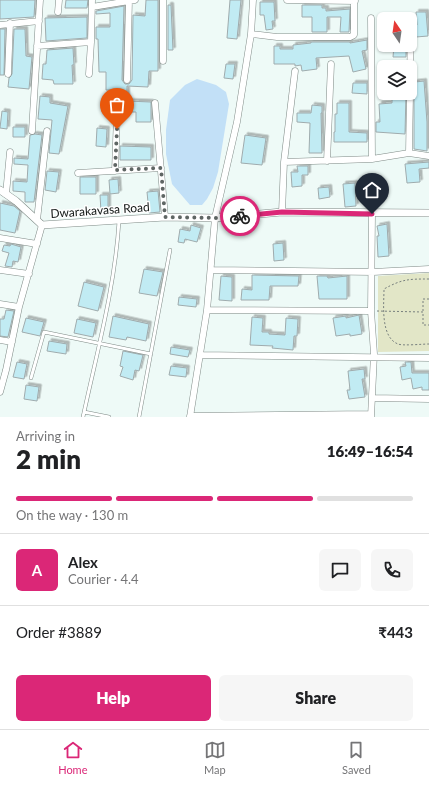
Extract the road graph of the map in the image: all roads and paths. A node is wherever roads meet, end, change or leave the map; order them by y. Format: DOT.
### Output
graph roads {
  1 [pos="40,0"];
  2 [pos="59,0"];
  3 [pos="92,0"];
  4 [pos="131,0"];
  5 [pos="163,0"];
  6 [pos="254,0"];
  7 [pos="287,0"];
  8 [pos="355,1"];
  9 [pos="92,8"];
  10 [pos="58,12"];
  11 [pos="370,18"];
  12 [pos="39,20"];
  13 [pos="10,23"];
  14 [pos="0,25"];
  15 [pos="251,34"];
  16 [pos="90,42"];
  17 [pos="38,46"];
  18 [pos="163,62"];
  19 [pos="331,64"];
  20 [pos="295,71"];
  21 [pos="8,74"];
  22 [pos="89,74"];
  23 [pos="127,80"];
  24 [pos="410,100"];
  25 [pos="155,103"];
  26 [pos="117,115"];
  27 [pos="47,130"];
  28 [pos="32,131"];
  29 [pos="10,152"];
  30 [pos="409,153"];
  31 [pos="429,156"];
  32 [pos="372,159"];
  33 [pos="327,161"];
  34 [pos="284,162"];
  35 [pos="161,168"];
  36 [pos="115,170"];
  37 [pos="78,173"];
  38 [pos="3,192"];
  39 [pos="282,212"];
  40 [pos="372,214"];
  41 [pos="429,214"];
  42 [pos="165,217"];
  43 [pos="215,218"];
  44 [pos="119,221"];
  45 [pos="40,222"];
  46 [pos="0,238"];
  47 [pos="37,244"];
  48 [pos="170,250"];
  49 [pos="429,269"];
  50 [pos="0,270"];
  51 [pos="211,270"];
  52 [pos="373,272"];
  53 [pos="29,274"];
  54 [pos="429,279"];
  55 [pos="429,299"];
  56 [pos="0,304"];
  57 [pos="20,307"];
  58 [pos="207,310"];
  59 [pos="371,311"];
  60 [pos="384,312"];
  61 [pos="423,312"];
  62 [pos="429,325"];
  63 [pos="0,340"];
  64 [pos="12,342"];
  65 [pos="99,343"];
  66 [pos="429,344"];
  67 [pos="151,354"];
  68 [pos="200,355"];
  69 [pos="374,358"];
  70 [pos="429,358"];
  71 [pos="32,378"];
  72 [pos="0,392"];
  73 [pos="372,398"];
  74 [pos="429,398"];
  75 [pos="84,412"];
  76 [pos="190,416"];
  77 [pos="371,416"];
  78 [pos="83,417"];
  79 [pos="109,417"];
  80 [pos="139,417"];
  1 -- 12 [label="street"];
  2 -- 10 [label="street"];
  3 -- 9 [label="street"];
  4 -- 9 [label="street"];
  4 -- 23 [label="street"];
  5 -- 18 [label="street"];
  6 -- 15 [label="street"];
  7 -- 8 [label="street"];
  8 -- 15 [label="street"];
  9 -- 16 [label="street"];
  11 -- 32 [label="street"];
  12 -- 13 [label="street"];
  12 -- 17 [label="street"];
  13 -- 14 [label="street"];
  13 -- 21 [label="street"];
  15 -- 43 [label="street"];
  16 -- 17 [label="street"];
  16 -- 22 [label="street"];
  17 -- 28 [label="street"];
  19 -- 33 [label="street"];
  20 -- 34 [label="street"];
  24 -- 30 [label="street"];
  25 -- 35 [label="street"];
  26 -- 36 [label="street"];
  27 -- 45 [label="street"];
  29 -- 38 [label="street"];
  30 -- 31 [label="street"];
  30 -- 32 [label="street"];
  32 -- 33 [label="street"];
  33 -- 34 [label="street"];
  34 -- 39 [label="street"];
  35 -- 36 [label="street"];
  35 -- 42 [label="street"];
  36 -- 37 [label="street"];
  38 -- 45 [label="street, Dwarakavasa Road"];
  39 -- 40 [label="street, Dwarakavasa Road"];
  39 -- 43 [label="street, Dwarakavasa Road"];
  40 -- 41 [label="street, Dwarakavasa Road"];
  40 -- 52 [label="street"];
  42 -- 43 [label="street, Dwarakavasa Road"];
  42 -- 44 [label="street, Dwarakavasa Road"];
  43 -- 51 [label="street"];
  44 -- 45 [label="street, Dwarakavasa Road"];
  44 -- 65 [label="lane"];
  45 -- 47 [label="street"];
  46 -- 47 [label="street"];
  47 -- 53 [label="street"];
  48 -- 67 [label="lane"];
  49 -- 52 [label="street"];
  50 -- 53 [label="street"];
  51 -- 52 [label="street"];
  51 -- 58 [label="street"];
  52 -- 59 [label="street"];
  53 -- 57 [label="street"];
  54 -- 60 [label="path"];
  55 -- 61 [label="path"];
  56 -- 57 [label="street"];
  57 -- 64 [label="street"];
  58 -- 59 [label="street"];
  58 -- 68 [label="street"];
  59 -- 69 [label="street"];
  60 -- 61 [label="path"];
  60 -- 66 [label="path"];
  61 -- 62 [label="path"];
  63 -- 64 [label="street"];
  64 -- 72 [label="street"];
  65 -- 67 [label="lane"];
  65 -- 71 [label="lane"];
  65 -- 75 [label="lane"];
  67 -- 80 [label="lane"];
  68 -- 69 [label="street"];
  68 -- 76 [label="street"];
  69 -- 70 [label="street"];
  69 -- 73 [label="street"];
  73 -- 74 [label="street"];
  73 -- 77 [label="street"];
  75 -- 78 [label="lane"];
  75 -- 79 [label="lane"];
  76 -- 77 [label="street"];
}
